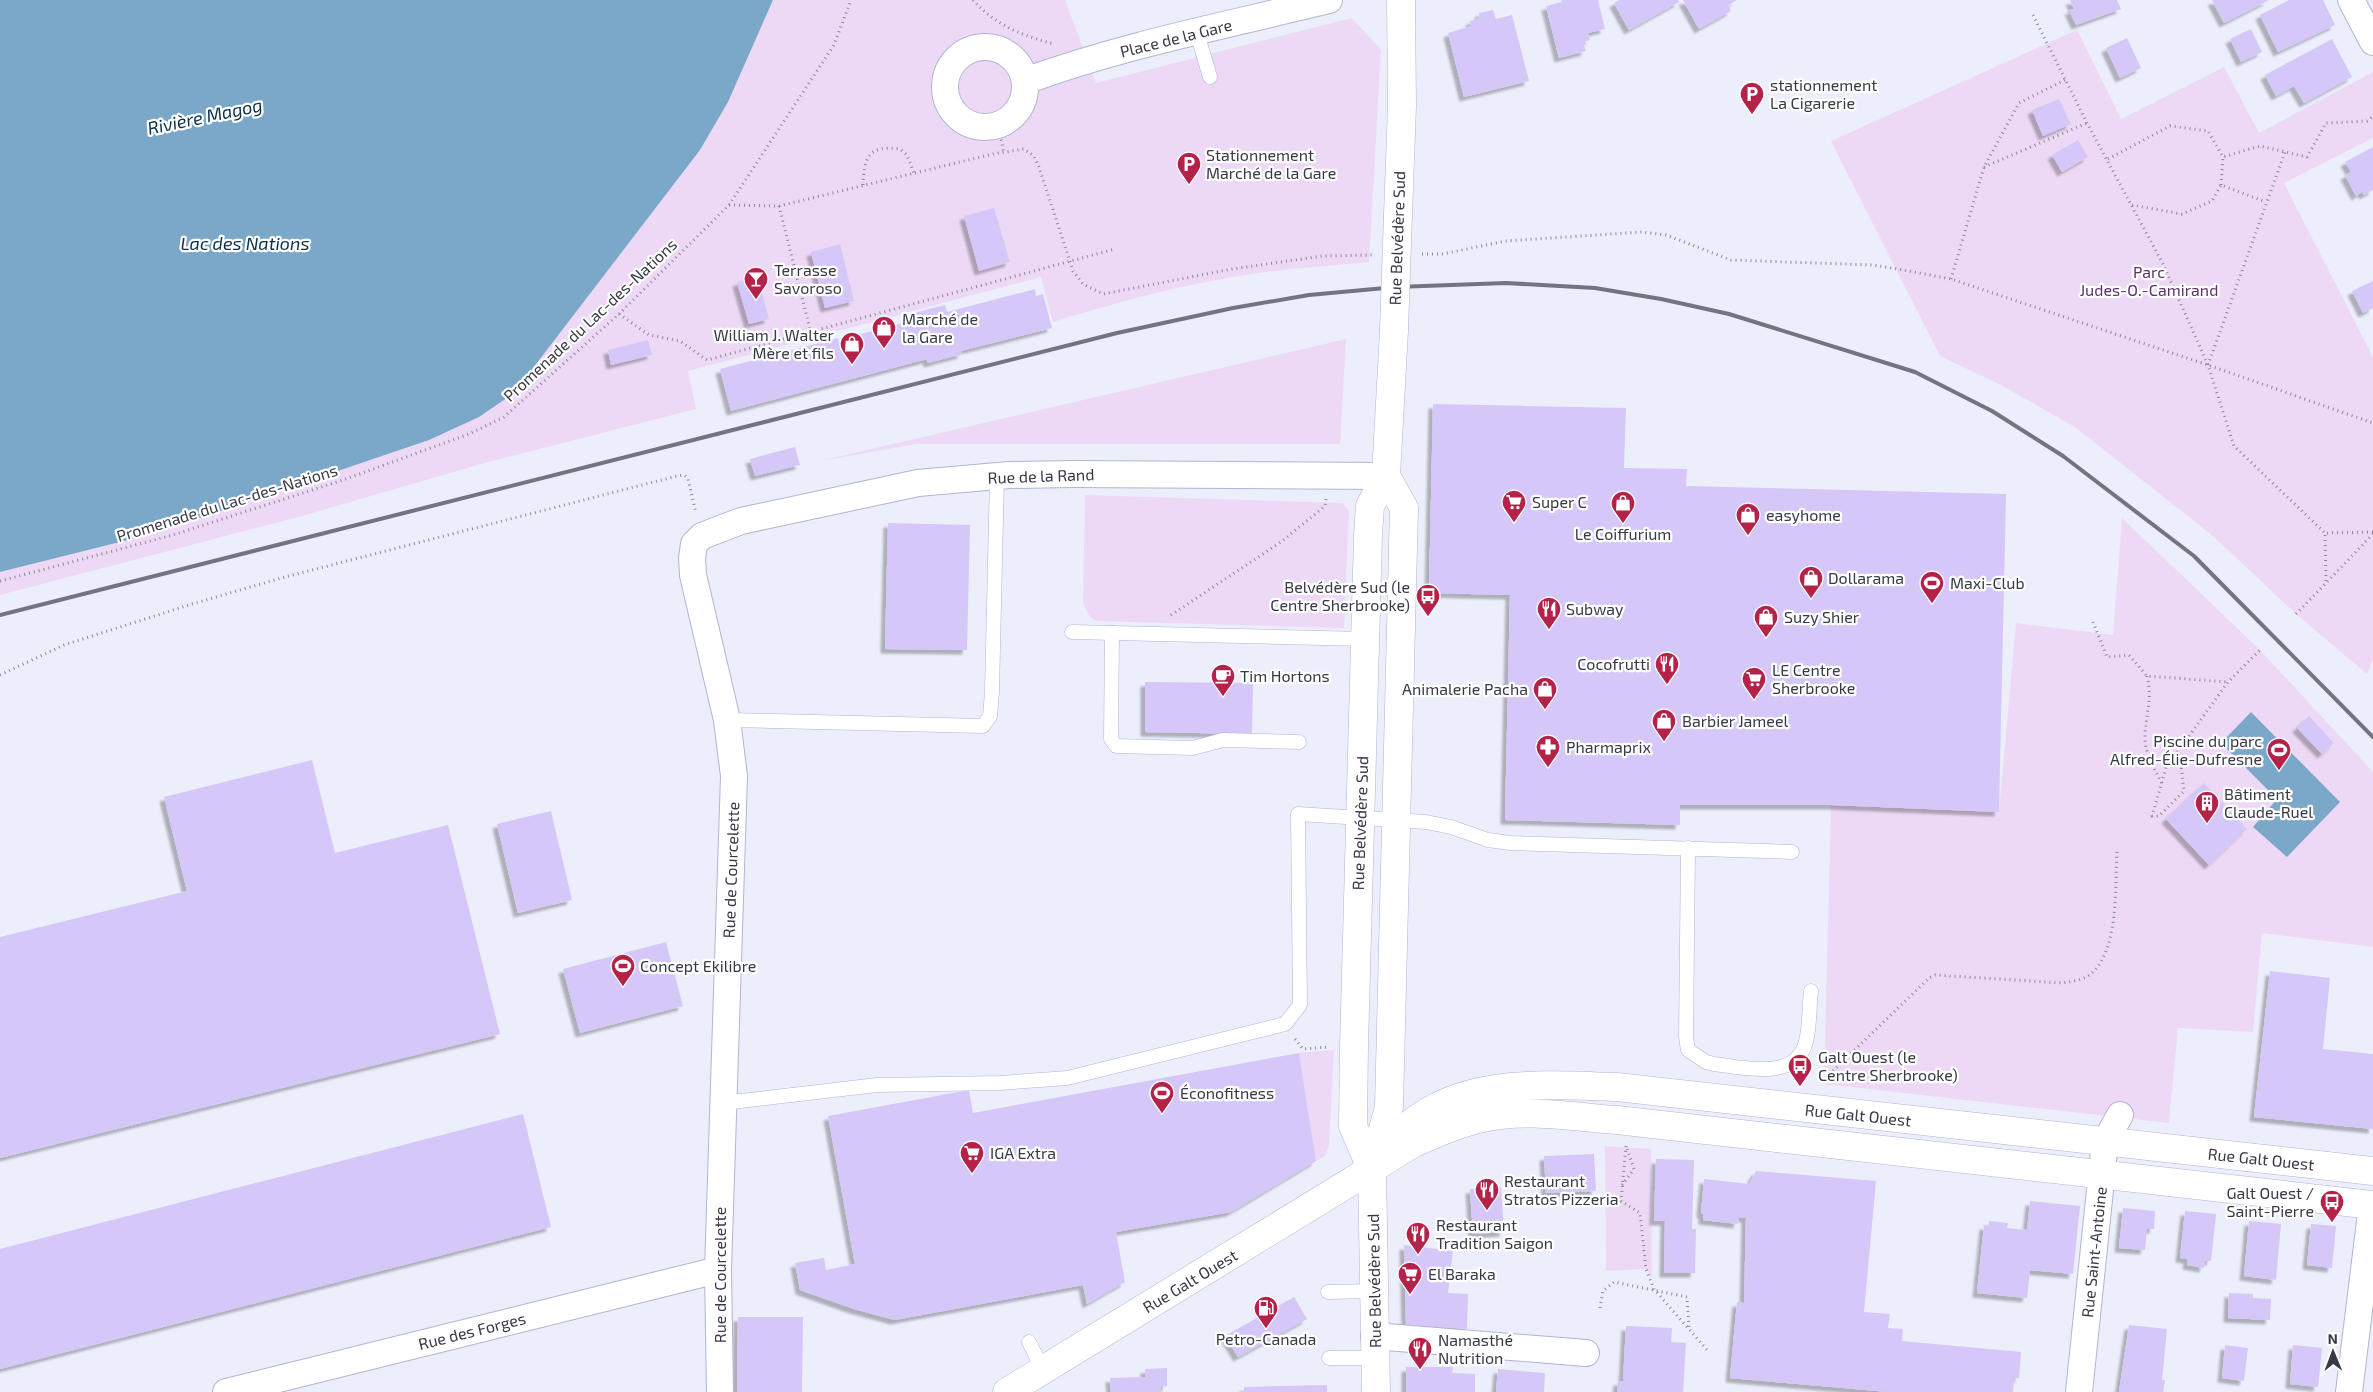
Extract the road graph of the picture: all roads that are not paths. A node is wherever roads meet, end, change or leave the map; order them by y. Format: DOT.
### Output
graph roads {
  1 [pos="1329,0"];
  2 [pos="1401,0"];
  3 [pos="2351,0"];
  4 [pos="1197,33"];
  5 [pos="2373,42"];
  6 [pos="1210,77"];
  7 [pos="1025,81"];
  8 [pos="997,476"];
  9 [pos="1386,476"];
  10 [pos="702,536"];
  11 [pos="1072,632"];
  12 [pos="1112,633"];
  13 [pos="1366,639"];
  14 [pos="727,720"];
  15 [pos="1299,742"];
  16 [pos="1361,818"];
  17 [pos="1395,820"];
  18 [pos="1688,848"];
  19 [pos="1792,852"];
  20 [pos="1810,991"];
  21 [pos="723,1103"];
  22 [pos="2120,1116"];
  23 [pos="2105,1142"];
  24 [pos="1372,1170"];
  25 [pos="2373,1171"];
  26 [pos="2101,1175"];
  27 [pos="2372,1205"];
  28 [pos="718,1270"];
  29 [pos="1374,1291"];
  30 [pos="1328,1292"];
  31 [pos="1029,1342"];
  32 [pos="1374,1347"];
  33 [pos="1586,1354"];
  34 [pos="1329,1358"];
  35 [pos="1043,1370"];
  36 [pos="226,1392"];
  37 [pos="720,1392"];
  38 [pos="1007,1392"];
  39 [pos="1376,1392"];
  40 [pos="2079,1392"];
  41 [pos="2349,1392"];
  1 -- 4 [label="street, Place de la Gare"];
  2 -- 9 [label="main road, Rue Belvédère Sud, bridge"];
  3 -- 5 [label="street"];
  4 -- 6 [label="lane"];
  4 -- 7 [label="street, Place de la Gare"];
  7 -- 7 [label="street"];
  8 -- 9 [label="street, Rue de la Rand"];
  8 -- 10 [label="street, Rue de la Rand"];
  8 -- 14 [label="lane"];
  9 -- 13 [label="main road, Rue Belvédère Sud"];
  9 -- 17 [label="main road, Rue Belvédère Sud"];
  10 -- 14 [label="street, Rue de Courcelette"];
  11 -- 12 [label="lane"];
  12 -- 13 [label="lane"];
  12 -- 15 [label="lane"];
  13 -- 16 [label="main road, Rue Belvédère Sud"];
  14 -- 21 [label="street, Rue de Courcelette"];
  16 -- 17 [label="lane"];
  16 -- 21 [label="lane"];
  16 -- 24 [label="main road, Rue Belvédère Sud"];
  17 -- 18 [label="lane"];
  17 -- 24 [label="main road, Rue Belvédère Sud"];
  18 -- 19 [label="lane"];
  18 -- 20 [label="lane"];
  21 -- 28 [label="street, Rue de Courcelette"];
  22 -- 23 [label="street, Rue Saint-Antoine"];
  23 -- 24 [label="main road, Rue Galt Ouest"];
  23 -- 25 [label="main road, Rue Galt Ouest"];
  23 -- 26 [label="street, Rue Saint-Antoine"];
  24 -- 26 [label="main road, Rue Galt Ouest"];
  24 -- 29 [label="main road, Rue Belvédère Sud"];
  24 -- 35 [label="main road, Rue Galt Ouest"];
  26 -- 27 [label="main road, Rue Galt Ouest"];
  26 -- 40 [label="street, Rue Saint-Antoine"];
  27 -- 41 [label="street"];
  28 -- 36 [label="street, Rue des Forges"];
  28 -- 37 [label="street, Rue de Courcelette"];
  29 -- 30 [label="lane"];
  29 -- 32 [label="main road, Rue Belvédère Sud"];
  31 -- 35 [label="lane"];
  32 -- 33 [label="street"];
  32 -- 34 [label="lane"];
  32 -- 39 [label="main road, Rue Belvédère Sud"];
  35 -- 38 [label="main road, Rue Galt Ouest"];
}
